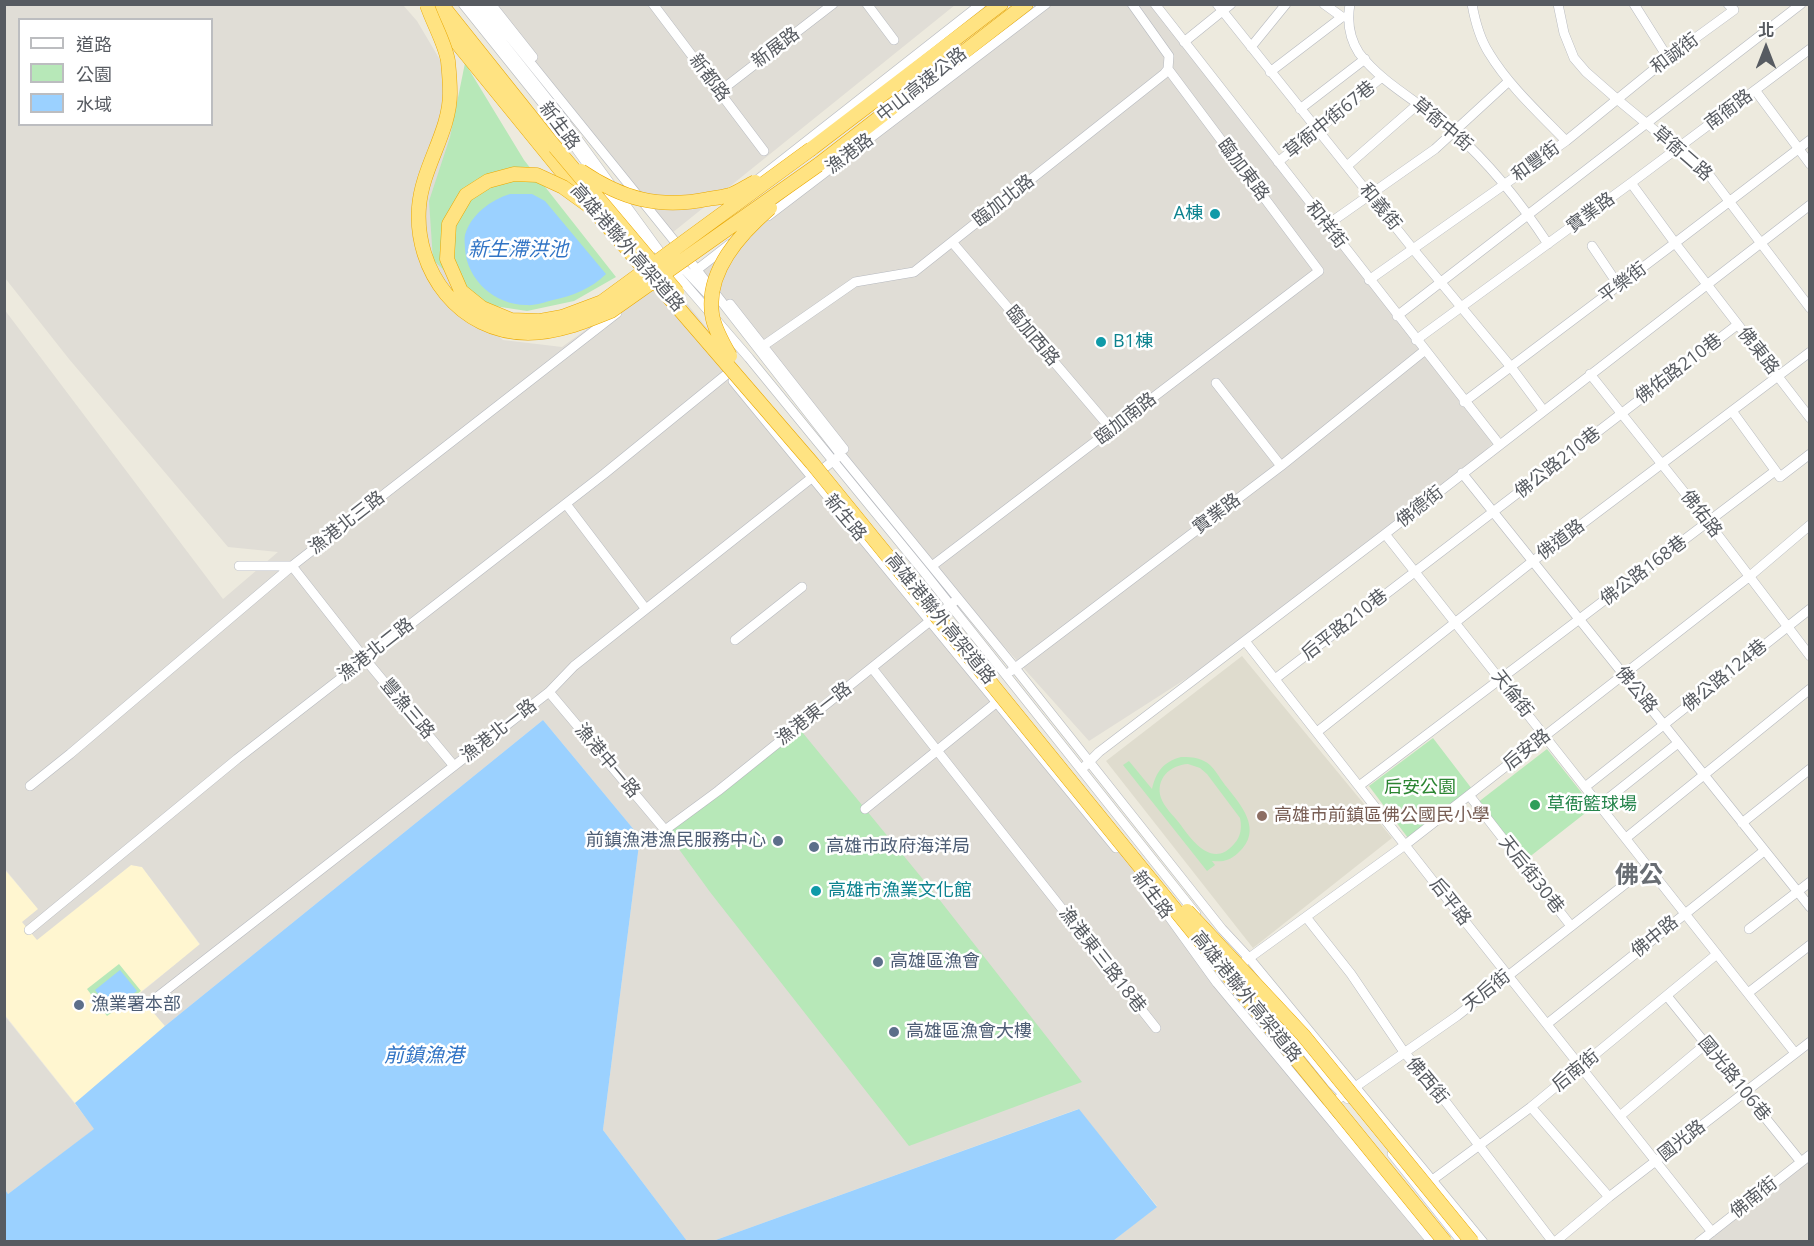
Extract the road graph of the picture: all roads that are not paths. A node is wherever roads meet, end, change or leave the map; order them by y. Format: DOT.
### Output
graph roads {
  1 [pos="441,4"];
  2 [pos="463,4"];
  3 [pos="472,4"];
  4 [pos="483,4"];
  5 [pos="492,4"];
  6 [pos="653,4"];
  7 [pos="833,4"];
  8 [pos="867,4"];
  9 [pos="981,4"];
  10 [pos="1001,4"];
  11 [pos="1026,4"];
  12 [pos="1046,4"];
  13 [pos="1132,4"];
  14 [pos="1155,4"];
  15 [pos="1230,4"];
  16 [pos="1286,4"];
  17 [pos="1324,4"];
  18 [pos="1350,4"];
  19 [pos="1472,4"];
  20 [pos="1558,4"];
  21 [pos="1634,4"];
  22 [pos="1802,4"];
  23 [pos="426,5"];
  24 [pos="1735,6"];
  25 [pos="1219,8"];
  26 [pos="1809,12"];
  27 [pos="1345,17"];
  28 [pos="894,40"];
  29 [pos="1184,42"];
  30 [pos="1251,47"];
  31 [pos="1809,49"];
  32 [pos="1668,58"];
  33 [pos="1365,59"];
  34 [pos="1168,69"];
  35 [pos="1270,72"];
  36 [pos="1382,77"];
  37 [pos="1509,81"];
  38 [pos="1755,90"];
  39 [pos="719,92"];
  40 [pos="1618,100"];
  41 [pos="1418,104"];
  42 [pos="1300,109"];
  43 [pos="1646,123"];
  44 [pos="1317,130"];
  45 [pos="1454,131"];
  46 [pos="1809,140"];
  47 [pos="1566,141"];
  48 [pos="555,147"];
  49 [pos="1677,148"];
  50 [pos="811,149"];
  51 [pos="1798,149"];
  52 [pos="764,151"];
  53 [pos="1278,162"];
  54 [pos="1809,164"];
  55 [pos="818,165"];
  56 [pos="1347,166"];
  57 [pos="1631,183"];
  58 [pos="1505,184"];
  59 [pos="1370,195"];
  60 [pos="1729,202"];
  61 [pos="1809,205"];
  62 [pos="592,208"];
  63 [pos="1529,216"];
  64 [pos="1327,225"];
  65 [pos="678,242"];
  66 [pos="952,242"];
  67 [pos="1675,243"];
  68 [pos="1760,243"];
  69 [pos="1548,244"];
  70 [pos="1592,246"];
  71 [pos="1413,249"];
  72 [pos="658,256"];
  73 [pos="1319,270"];
  74 [pos="669,272"];
  75 [pos="692,273"];
  76 [pos="1369,280"];
  77 [pos="1441,283"];
  78 [pos="1706,284"];
  79 [pos="1619,286"];
  80 [pos="1461,307"];
  81 [pos="1809,308"];
  82 [pos="1397,316"];
  83 [pos="1737,325"];
  84 [pos="1416,340"];
  85 [pos="760,348"];
  86 [pos="1424,351"];
  87 [pos="1809,352"];
  88 [pos="730,356"];
  89 [pos="1511,367"];
  90 [pos="727,374"];
  91 [pos="1590,374"];
  92 [pos="1777,376"];
  93 [pos="1216,383"];
  94 [pos="1464,402"];
  95 [pos="1543,410"];
  96 [pos="1732,411"];
  97 [pos="1621,414"];
  98 [pos="1809,418"];
  99 [pos="1112,430"];
  100 [pos="1499,444"];
  101 [pos="1809,454"];
  102 [pos="840,455"];
  103 [pos="1662,464"];
  104 [pos="1281,466"];
  105 [pos="1775,471"];
  106 [pos="1462,473"];
  107 [pos="811,478"];
  108 [pos="566,504"];
  109 [pos="1494,512"];
  110 [pos="1708,522"];
  111 [pos="1809,525"];
  112 [pos="1385,534"];
  113 [pos="1533,561"];
  114 [pos="934,564"];
  115 [pos="239,566"];
  116 [pos="292,566"];
  117 [pos="1416,572"];
  118 [pos="1750,576"];
  119 [pos="802,587"];
  120 [pos="957,599"];
  121 [pos="645,608"];
  122 [pos="1809,609"];
  123 [pos="1580,619"];
  124 [pos="930,621"];
  125 [pos="1456,622"];
  126 [pos="1787,626"];
  127 [pos="735,640"];
  128 [pos="1245,641"];
  129 [pos="1809,656"];
  130 [pos="365,659"];
  131 [pos="1017,667"];
  132 [pos="872,668"];
  133 [pos="1624,674"];
  134 [pos="1006,675"];
  135 [pos="1275,679"];
  136 [pos="1500,679"];
  137 [pos="1809,689"];
  138 [pos="549,692"];
  139 [pos="997,702"];
  140 [pos="1664,725"];
  141 [pos="1317,732"];
  142 [pos="1545,736"];
  143 [pos="1678,742"];
  144 [pos="936,750"];
  145 [pos="1090,760"];
  146 [pos="454,766"];
  147 [pos="1809,769"];
  148 [pos="1081,770"];
  149 [pos="1704,776"];
  150 [pos="30,786"];
  151 [pos="1359,786"];
  152 [pos="1585,787"];
  153 [pos="1469,795"];
  154 [pos="1600,806"];
  155 [pos="865,808"];
  156 [pos="1742,823"];
  157 [pos="665,830"];
  158 [pos="1626,838"];
  159 [pos="1405,845"];
  160 [pos="1764,851"];
  161 [pos="1648,866"];
  162 [pos="1809,882"];
  163 [pos="1797,892"];
  164 [pos="1167,894"];
  165 [pos="1809,907"];
  166 [pos="1685,913"];
  167 [pos="1306,917"];
  168 [pos="1571,926"];
  169 [pos="1749,929"];
  170 [pos="28,930"];
  171 [pos="1809,945"];
  172 [pos="1717,954"];
  173 [pos="1250,958"];
  174 [pos="1239,966"];
  175 [pos="1508,975"];
  176 [pos="1748,993"];
  177 [pos="1667,996"];
  178 [pos="147,1005"];
  179 [pos="1547,1024"];
  180 [pos="1156,1028"];
  181 [pos="1809,1042"];
  182 [pos="1706,1044"];
  183 [pos="1404,1052"];
  184 [pos="1795,1053"];
  185 [pos="1581,1067"];
  186 [pos="1331,1082"];
  187 [pos="1355,1087"];
  188 [pos="1744,1092"];
  189 [pos="1344,1095"];
  190 [pos="1334,1102"];
  191 [pos="1531,1107"];
  192 [pos="1323,1110"];
  193 [pos="1620,1116"];
  194 [pos="1338,1129"];
  195 [pos="1478,1144"];
  196 [pos="1809,1155"];
  197 [pos="1656,1162"];
  198 [pos="1801,1162"];
  199 [pos="1431,1181"];
  200 [pos="1609,1197"];
  201 [pos="1712,1232"];
  202 [pos="1432,1242"];
  203 [pos="1439,1242"];
  204 [pos="1445,1242"];
  205 [pos="1452,1242"];
  206 [pos="1462,1242"];
  207 [pos="1472,1242"];
  208 [pos="1482,1242"];
  209 [pos="1554,1242"];
  210 [pos="1699,1242"];
  1 -- 48 [label="highway, 高雄港聯外高架道路"];
  2 -- 72 [label="street, 新生路"];
  3 -- 72 [label="street, 新生路"];
  4 -- 65 [label="street, 新生路"];
  5 -- 65 [label="street, 新生路"];
  6 -- 39 [label="street, 新都路"];
  7 -- 39 [label="street, 新展路"];
  8 -- 28 [label="street"];
  9 -- 65 [label="street, 漁港路"];
  10 -- 50 [label="highway, 中山高速公路"];
  11 -- 55 [label="highway, 中山高速公路"];
  12 -- 75 [label="street, 漁港路"];
  13 -- 34 [label="street"];
  14 -- 29 [label="street, 和祥街"];
  15 -- 25 [label="street"];
  16 -- 30 [label="street"];
  17 -- 27 [label="street"];
  18 -- 27 [label="street, 草衙中街"];
  19 -- 37 [label="street, 和豐街"];
  20 -- 40 [label="street, 草衙二路"];
  21 -- 32 [label="street"];
  22 -- 26 [label="street"];
  22 -- 43 [label="street"];
  23 -- 55 [label="highway, bridge"];
  23 -- 62 [label="highway, 高雄港聯外高架道路, bridge"];
  24 -- 32 [label="street, 和誠街"];
  25 -- 29 [label="street"];
  25 -- 30 [label="street, 和義街"];
  27 -- 33 [label="street, 草衙中街"];
  27 -- 35 [label="street"];
  29 -- 53 [label="street, 和祥街"];
  30 -- 35 [label="street, 和義街"];
  31 -- 38 [label="street, 南衙路"];
  32 -- 40 [label="street, 和誠街"];
  33 -- 36 [label="street, 草衙中街"];
  33 -- 42 [label="street"];
  34 -- 66 [label="street, 臨加北路"];
  34 -- 73 [label="street, 臨加東路"];
  35 -- 42 [label="street, 和義街"];
  36 -- 41 [label="street, 草衙中街"];
  36 -- 44 [label="street, 草衙中街67巷"];
  37 -- 45 [label="street"];
  37 -- 47 [label="street, 和豐街"];
  38 -- 49 [label="street, 南衙路"];
  38 -- 51 [label="street"];
  39 -- 52 [label="street, 新都路"];
  40 -- 43 [label="street, 草衙二路"];
  40 -- 47 [label="street, 和誠街"];
  41 -- 45 [label="street, 草衙中街"];
  41 -- 56 [label="street"];
  42 -- 44 [label="street, 和義街"];
  43 -- 49 [label="street, 草衙二路"];
  43 -- 63 [label="street"];
  44 -- 53 [label="street, 草衙中街67巷"];
  44 -- 56 [label="street, 和義街"];
  45 -- 58 [label="street, 草衙中街"];
  45 -- 59 [label="street"];
  46 -- 51 [label="street, 平樂街"];
  47 -- 58 [label="street, 和豐街"];
  48 -- 50 [label="highway, bridge"];
  48 -- 88 [label="highway, 高雄港聯外高架道路, bridge"];
  49 -- 57 [label="street, 實業路"];
  49 -- 60 [label="street, 草衙二路"];
  50 -- 62 [label="highway, bridge"];
  51 -- 54 [label="street"];
  51 -- 60 [label="street, 平樂街"];
  53 -- 64 [label="street, 和祥街"];
  55 -- 88 [label="highway, bridge"];
  56 -- 59 [label="street, 和義街"];
  57 -- 67 [label="street"];
  57 -- 69 [label="street, 實業路"];
  58 -- 63 [label="street, 草衙中街"];
  58 -- 71 [label="street, 和豐街"];
  59 -- 64 [label="street"];
  59 -- 71 [label="street, 和義街"];
  60 -- 67 [label="street, 平樂街"];
  60 -- 68 [label="street, 草衙二路"];
  61 -- 68 [label="street, 佛德街"];
  62 -- 164 [label="highway, 高雄港聯外高架道路, bridge"];
  63 -- 69 [label="street, 草衙中街"];
  63 -- 77 [label="street"];
  64 -- 76 [label="street, 和祥街"];
  65 -- 72 [label="street, 漁港路"];
  65 -- 75 [label="street, 新生路"];
  66 -- 85 [label="street, 臨加北路"];
  66 -- 99 [label="street, 臨加西路"];
  67 -- 78 [label="street, 佛東路"];
  67 -- 79 [label="street, 平樂街"];
  68 -- 78 [label="street, 佛德街"];
  68 -- 81 [label="street, 草衙二路"];
  69 -- 80 [label="street, 實業路"];
  70 -- 79 [label="street"];
  71 -- 76 [label="street, 和豐街"];
  71 -- 77 [label="street, 和義街"];
  72 -- 74 [label="street, 新生路"];
  73 -- 99 [label="street, 臨加南路"];
  74 -- 75 [label="street, 新生路"];
  74 -- 90 [label="street, 新生路"];
  74 -- 116 [label="street, 漁港北三路"];
  75 -- 85 [label="street, 新生路"];
  75 -- 102 [label="street, 新生路"];
  76 -- 82 [label="street, 和祥街"];
  77 -- 80 [label="street, 和義街"];
  77 -- 82 [label="street"];
  78 -- 83 [label="street, 佛東路"];
  78 -- 91 [label="street, 佛德街"];
  79 -- 89 [label="street, 平樂街"];
  80 -- 84 [label="street, 實業路"];
  80 -- 89 [label="street, 和義街"];
  82 -- 84 [label="street, 和祥街"];
  83 -- 92 [label="street, 佛東路"];
  83 -- 97 [label="street, 佛佑路210巷"];
  84 -- 86 [label="street, 和祥街"];
  85 -- 102 [label="street, 新生路"];
  86 -- 94 [label="street, 和祥街"];
  86 -- 104 [label="street, 實業路"];
  87 -- 92 [label="street, 佛道路"];
  88 -- 164 [label="highway, 高雄港聯外高架道路"];
  89 -- 94 [label="street, 平樂街"];
  89 -- 95 [label="street, 和義街"];
  90 -- 107 [label="street, 新生路"];
  90 -- 108 [label="street, 漁港北二路"];
  91 -- 95 [label="street, 佛德街"];
  91 -- 97 [label="street, 佛佑路"];
  92 -- 96 [label="street, 佛道路"];
  92 -- 98 [label="street, 佛東路"];
  93 -- 104 [label="street"];
  94 -- 100 [label="street, 和祥街"];
  95 -- 100 [label="street, 佛德街"];
  96 -- 103 [label="street, 佛道路"];
  96 -- 105 [label="street"];
  97 -- 103 [label="street, 佛佑路"];
  97 -- 109 [label="street, 佛公路210巷"];
  99 -- 114 [label="street, 臨加南路"];
  100 -- 106 [label="street, 佛德街"];
  101 -- 105 [label="street, 佛公路168巷"];
  102 -- 107 [label="street, 漁港北一路"];
  102 -- 114 [label="street, 新生路"];
  102 -- 120 [label="street, 新生路"];
  103 -- 110 [label="street, 佛佑路"];
  103 -- 113 [label="street, 佛道路"];
  104 -- 131 [label="street, 實業路"];
  105 -- 110 [label="street, 佛公路168巷"];
  106 -- 109 [label="street, 佛公路"];
  106 -- 112 [label="street, 佛德街"];
  107 -- 121 [label="street, 漁港北一路"];
  107 -- 124 [label="street, 新生路"];
  108 -- 121 [label="street"];
  108 -- 130 [label="street, 漁港北二路"];
  109 -- 113 [label="street, 佛公路"];
  109 -- 117 [label="street, 佛公路210巷"];
  110 -- 118 [label="street, 佛佑路"];
  110 -- 123 [label="street, 佛公路168巷"];
  111 -- 118 [label="street, 后安路"];
  112 -- 117 [label="street, 天倫街"];
  112 -- 128 [label="street, 佛德街"];
  113 -- 123 [label="street, 佛公路"];
  113 -- 125 [label="street, 佛道路"];
  114 -- 120 [label="street, 新生路"];
  115 -- 116 [label="street"];
  116 -- 130 [label="street, 豐漁三路"];
  116 -- 150 [label="street, 漁港北三路"];
  117 -- 125 [label="street, 天倫街"];
  117 -- 135 [label="street, 后平路210巷"];
  118 -- 126 [label="street, 佛佑路"];
  118 -- 133 [label="street, 后安路"];
  119 -- 127 [label="street"];
  120 -- 124 [label="street, 漁港東一路"];
  120 -- 131 [label="street, 新生路"];
  120 -- 134 [label="street, 新生路"];
  121 -- 138 [label="street, 漁港北一路"];
  122 -- 126 [label="street, 佛公路124巷"];
  123 -- 133 [label="street, 佛公路"];
  123 -- 136 [label="street, 佛公路168巷"];
  124 -- 132 [label="street, 漁港東一路"];
  124 -- 139 [label="street, 新生路"];
  125 -- 136 [label="street, 天倫街"];
  125 -- 141 [label="street, 佛道路"];
  126 -- 129 [label="street, 佛佑路"];
  126 -- 140 [label="street, 佛公路124巷"];
  128 -- 135 [label="street, 后平路"];
  128 -- 145 [label="street, 佛德街"];
  130 -- 146 [label="street, 豐漁三路"];
  130 -- 170 [label="street, 漁港北二路"];
  131 -- 134 [label="street, 實業路"];
  131 -- 145 [label="street, 新生路"];
  132 -- 144 [label="street, 漁港東三路18巷"];
  132 -- 157 [label="street, 漁港東一路"];
  133 -- 140 [label="street, 佛公路"];
  133 -- 142 [label="street, 后安路"];
  134 -- 148 [label="street, 新生路"];
  135 -- 141 [label="street, 后平路"];
  136 -- 142 [label="street, 天倫街"];
  136 -- 151 [label="street, 佛公路168巷"];
  137 -- 149 [label="street"];
  138 -- 146 [label="street, 漁港北一路"];
  138 -- 157 [label="street, 漁港中一路"];
  139 -- 144 [label="street"];
  139 -- 192 [label="street, 新生路"];
  140 -- 143 [label="street, 佛公路"];
  140 -- 152 [label="street, 佛公路124巷"];
  141 -- 151 [label="street, 后平路"];
  142 -- 152 [label="street, 天倫街"];
  142 -- 153 [label="street, 后安路"];
  143 -- 149 [label="street, 佛公路"];
  143 -- 154 [label="street"];
  144 -- 155 [label="street"];
  144 -- 180 [label="street, 漁港東三路18巷"];
  145 -- 148 [label="street, 佛德街"];
  145 -- 173 [label="street, 新生路"];
  146 -- 178 [label="street, 漁港北一路"];
  147 -- 156 [label="street"];
  148 -- 174 [label="street, 新生路"];
  149 -- 156 [label="street, 佛公路"];
  149 -- 158 [label="street"];
  151 -- 159 [label="street, 后平路"];
  152 -- 154 [label="street, 天倫街"];
  153 -- 159 [label="street, 后安路"];
  153 -- 168 [label="street, 天后街30巷"];
  154 -- 158 [label="street, 天倫街"];
  156 -- 160 [label="street, 佛公路"];
  158 -- 161 [label="street, 天倫街"];
  159 -- 167 [label="street, 后安路"];
  159 -- 175 [label="street, 后平路"];
  160 -- 163 [label="street, 佛公路"];
  160 -- 166 [label="street, 佛中路"];
  161 -- 166 [label="street, 天倫街"];
  161 -- 168 [label="street, 天后街"];
  162 -- 163 [label="street"];
  163 -- 165 [label="street, 佛公路"];
  163 -- 169 [label="street"];
  164 -- 203 [label="highway, bridge"];
  164 -- 204 [label="highway, 高雄港聯外高架道路, bridge"];
  164 -- 205 [label="highway, 高雄港聯外高架道路, bridge"];
  164 -- 207 [label="highway, bridge"];
  166 -- 172 [label="street, 天倫街"];
  166 -- 179 [label="street, 佛中路"];
  167 -- 173 [label="street, 后安路"];
  167 -- 183 [label="street, 佛西街"];
  168 -- 175 [label="street, 天后街"];
  171 -- 176 [label="street"];
  172 -- 176 [label="street, 天倫街"];
  172 -- 177 [label="street, 后南街"];
  173 -- 174 [label="street, 后安路"];
  173 -- 187 [label="street, 新生路"];
  174 -- 186 [label="street, 新生路"];
  175 -- 179 [label="street, 后平路"];
  175 -- 183 [label="street, 天后街"];
  176 -- 184 [label="street, 天倫街"];
  177 -- 182 [label="street, 國光路106巷"];
  177 -- 185 [label="street, 后南街"];
  179 -- 185 [label="street, 后平路"];
  181 -- 184 [label="street, 國光路"];
  182 -- 188 [label="street, 國光路106巷"];
  182 -- 193 [label="street"];
  183 -- 187 [label="street, 天后街"];
  183 -- 195 [label="street, 佛西街"];
  184 -- 188 [label="street, 國光路"];
  185 -- 191 [label="street, 后南街"];
  185 -- 193 [label="street, 后平路"];
  186 -- 189 [label="street, 新生路"];
  186 -- 190 [label="street, 新生路"];
  187 -- 189 [label="street, 天后街"];
  187 -- 199 [label="street, 新生路"];
  188 -- 197 [label="street, 國光路"];
  188 -- 198 [label="street, 國光路106巷"];
  189 -- 190 [label="street, 天后街"];
  189 -- 206 [label="street, 新生路"];
  190 -- 192 [label="street, 天后街"];
  190 -- 194 [label="street, 新生路"];
  191 -- 195 [label="street, 后南街"];
  191 -- 200 [label="street"];
  192 -- 194 [label="street, 新生路"];
  193 -- 197 [label="street, 后平路"];
  194 -- 202 [label="street, 新生路"];
  195 -- 199 [label="street, 后南街"];
  195 -- 209 [label="street, 佛西街"];
  196 -- 198 [label="street, 佛南街"];
  197 -- 200 [label="street, 國光路"];
  197 -- 201 [label="street, 后平路"];
  198 -- 201 [label="street, 佛南街"];
  199 -- 208 [label="street, 新生路"];
  200 -- 209 [label="street, 國光路"];
  201 -- 210 [label="street, 佛南街"];
}
